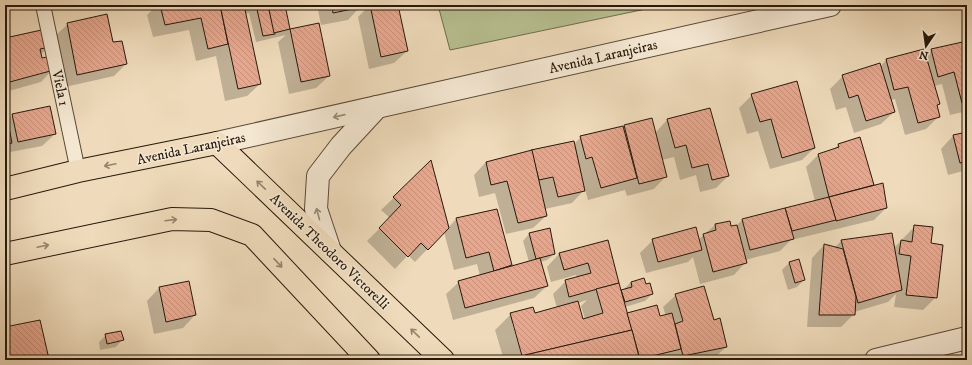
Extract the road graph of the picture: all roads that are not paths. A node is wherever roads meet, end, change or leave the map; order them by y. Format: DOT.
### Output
graph roads {
  1 [pos="43,5"];
  2 [pos="823,6"];
  3 [pos="377,107"];
  4 [pos="217,143"];
  5 [pos="78,172"];
  6 [pos="5,189"];
  7 [pos="330,251"];
  8 [pos="5,254"];
  9 [pos="967,338"];
  10 [pos="369,360"];
  11 [pos="443,360"];
  12 [pos="876,360"];
  1 -- 5 [label="lane, Viela 1"];
  2 -- 3 [label="street, Avenida Laranjeiras"];
  3 -- 4 [label="street, Avenida Laranjeiras, one-way"];
  7 -- 3 [label="street, one-way"];
  4 -- 5 [label="main road, Avenida Laranjeiras, one-way"];
  7 -- 4 [label="main road, Avenida Theodoro Victorelli, one-way"];
  5 -- 6 [label="main road, Avenida Laranjeiras"];
  11 -- 7 [label="main road, Avenida Theodoro Victorelli, one-way"];
  8 -- 10 [label="main road, one-way"];
  9 -- 12 [label="street"];
}
